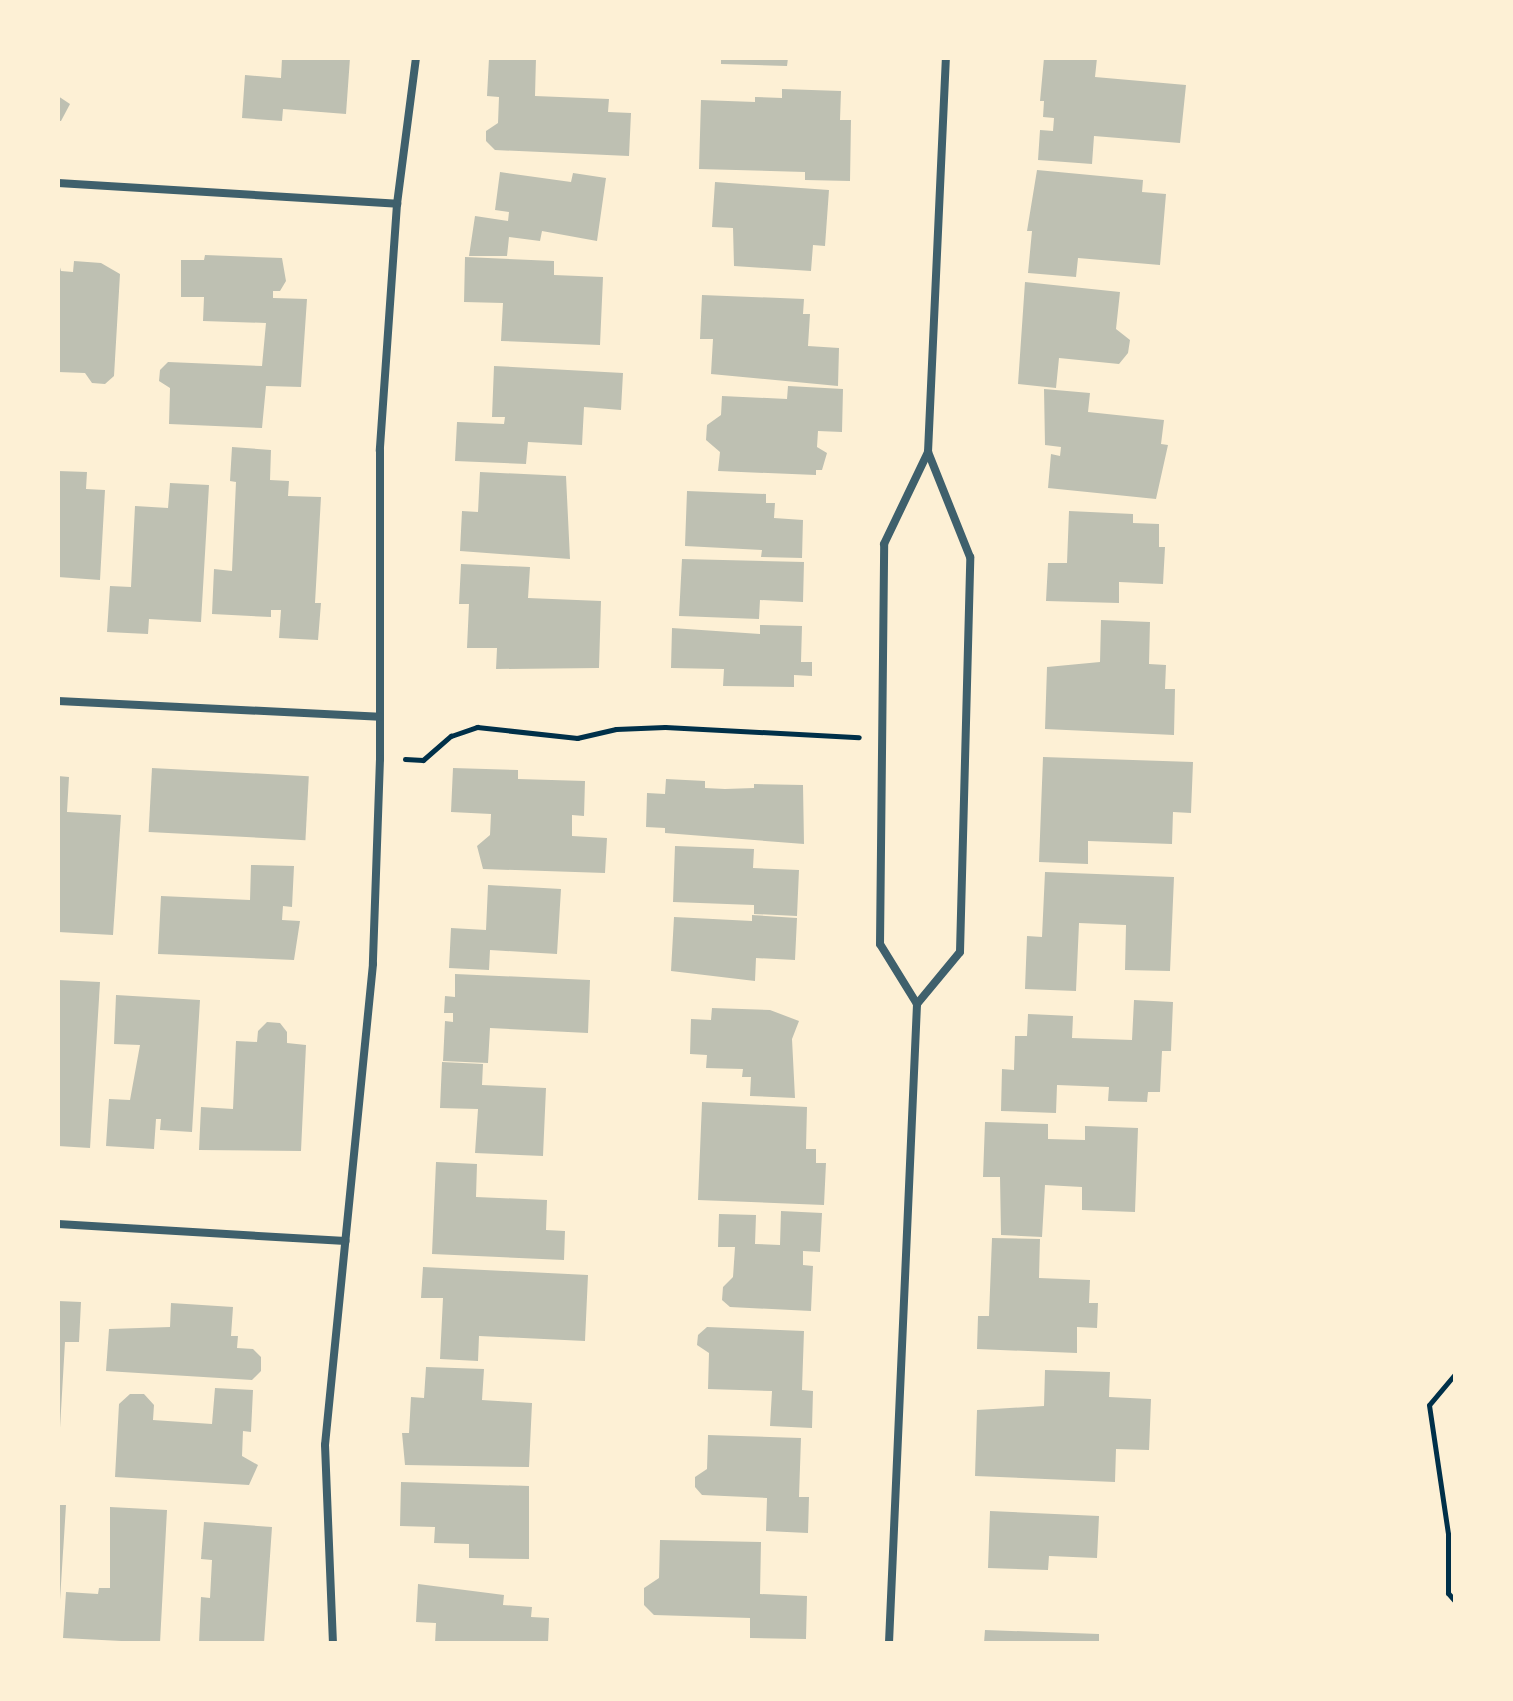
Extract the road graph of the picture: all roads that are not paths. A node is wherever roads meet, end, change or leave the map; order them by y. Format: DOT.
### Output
graph roads {
  1 [pos="416,58"];
  2 [pos="946,58"];
  3 [pos="58,183"];
  4 [pos="397,204"];
  5 [pos="928,452"];
  6 [pos="58,701"];
  7 [pos="380,717"];
  8 [pos="917,1004"];
  9 [pos="58,1224"];
  10 [pos="345,1241"];
  11 [pos="333,1643"];
  12 [pos="889,1643"];
  1 -- 4 [label="street"];
  2 -- 5 [label="street"];
  3 -- 4 [label="street"];
  4 -- 7 [label="street"];
  5 -- 8 [label="street"];
  5 -- 8 [label="street"];
  6 -- 7 [label="street"];
  7 -- 10 [label="street"];
  8 -- 12 [label="street"];
  9 -- 10 [label="street"];
  10 -- 11 [label="street"];
}
